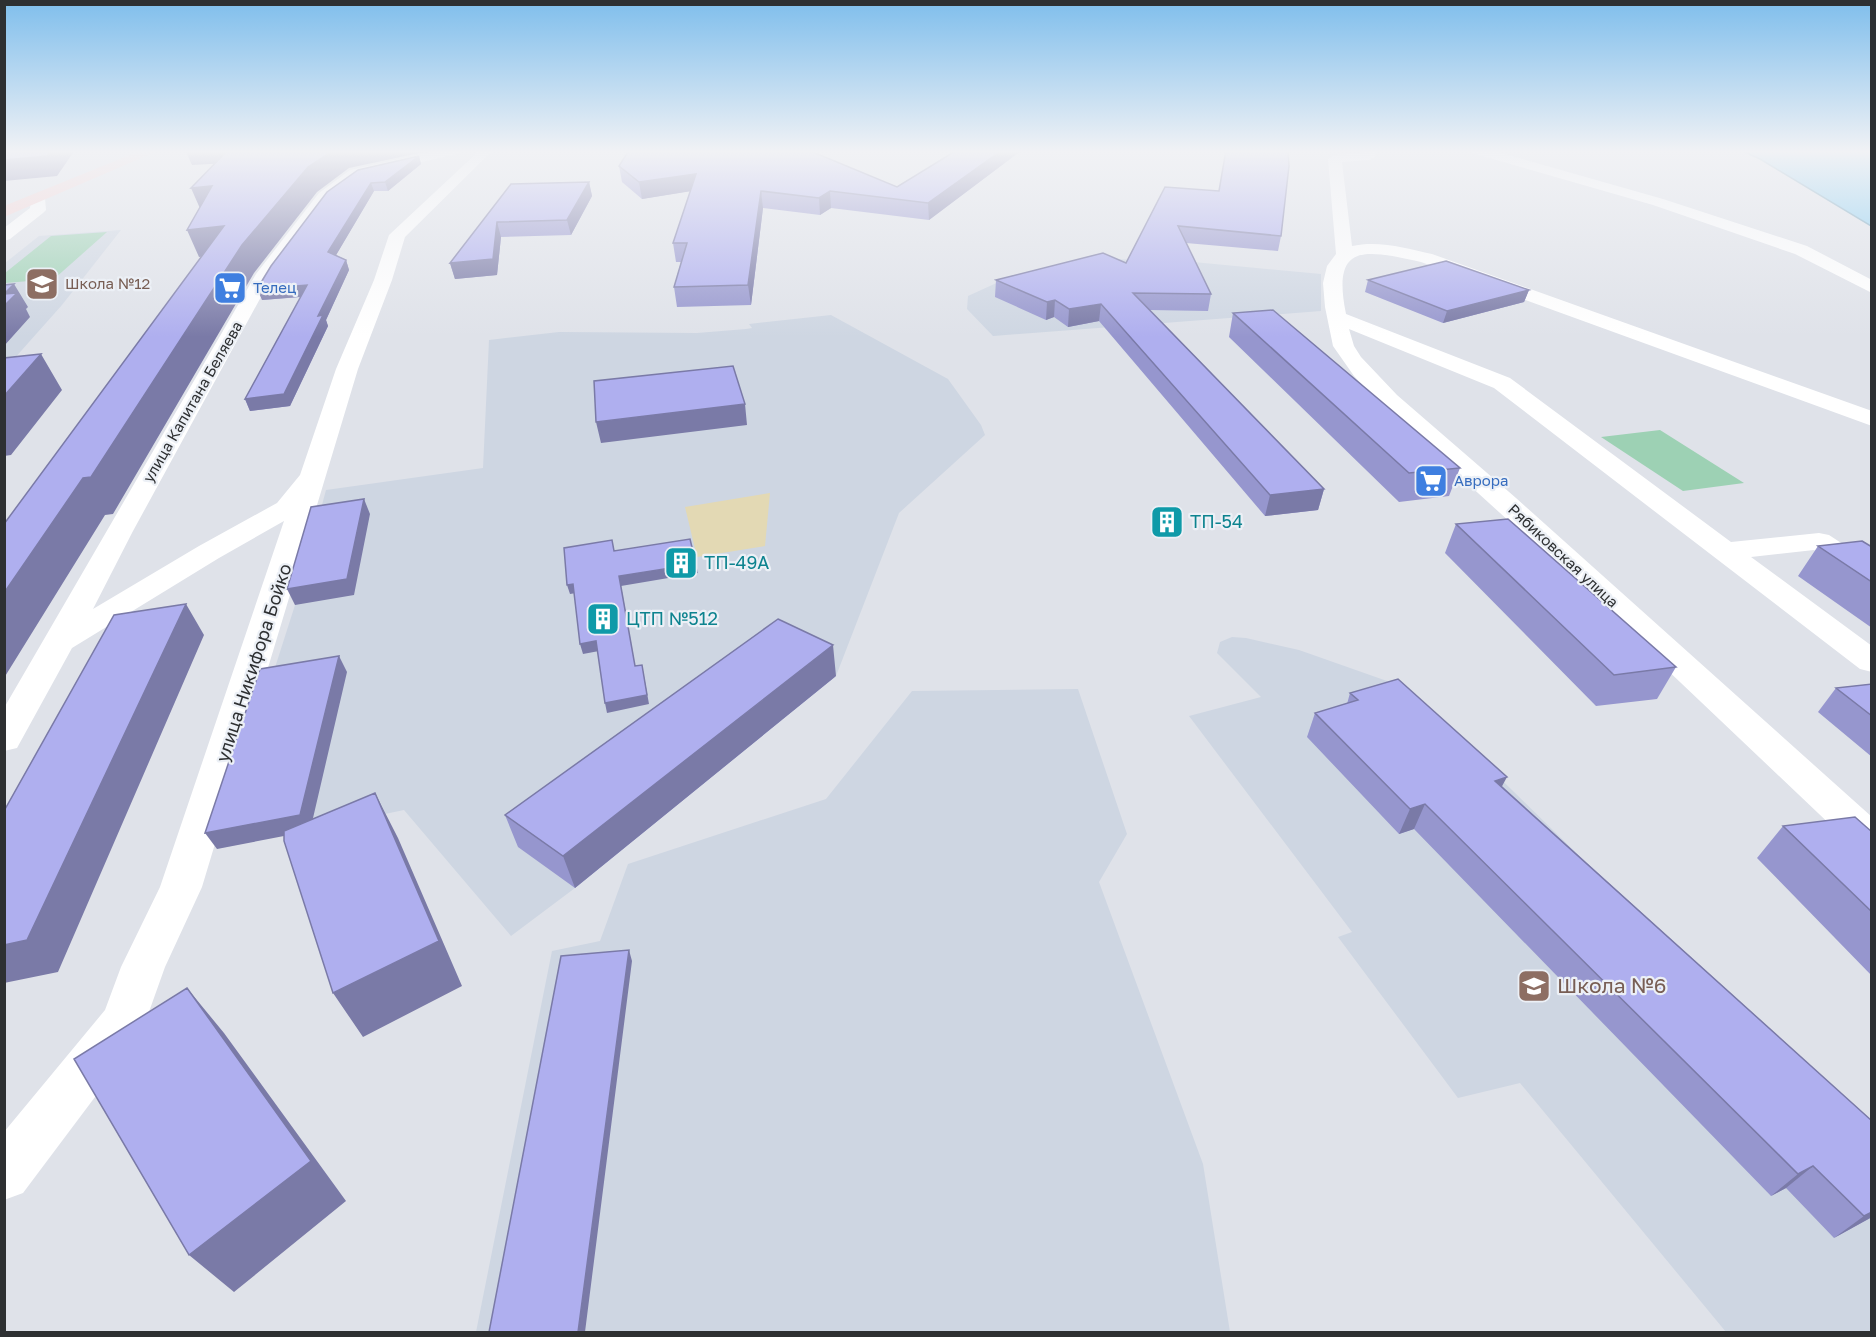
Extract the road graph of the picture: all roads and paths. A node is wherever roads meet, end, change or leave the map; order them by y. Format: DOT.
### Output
graph roads {
  1 [pos="35,212"];
  2 [pos="312,212"];
  3 [pos="421,212"];
  4 [pos="1340,212"];
  5 [pos="1689,212"];
  6 [pos="4,236"];
  7 [pos="1344,253"];
  8 [pos="1872,288"];
  9 [pos="1337,317"];
  10 [pos="1872,419"];
  11 [pos="315,472"];
  12 [pos="1723,551"];
  13 [pos="1872,576"];
  14 [pos="60,642"];
  15 [pos="1872,662"];
  16 [pos="4,739"];
  17 [pos="1872,840"];
  18 [pos="4,1174"];
  1 -- 6 [label="street"];
  2 -- 14 [label="street, улица Капитана Беляева"];
  3 -- 11 [label="street, улица Никифора Бойко"];
  4 -- 7 [label="street"];
  5 -- 8 [label="street"];
  7 -- 9 [label="street, Рябиковская улица"];
  7 -- 10 [label="street"];
  9 -- 12 [label="street"];
  9 -- 17 [label="street, Рябиковская улица"];
  11 -- 14 [label="street"];
  11 -- 18 [label="street, улица Никифора Бойко"];
  12 -- 13 [label="street"];
  12 -- 15 [label="street"];
  14 -- 16 [label="street, улица Капитана Беляева"];
}
